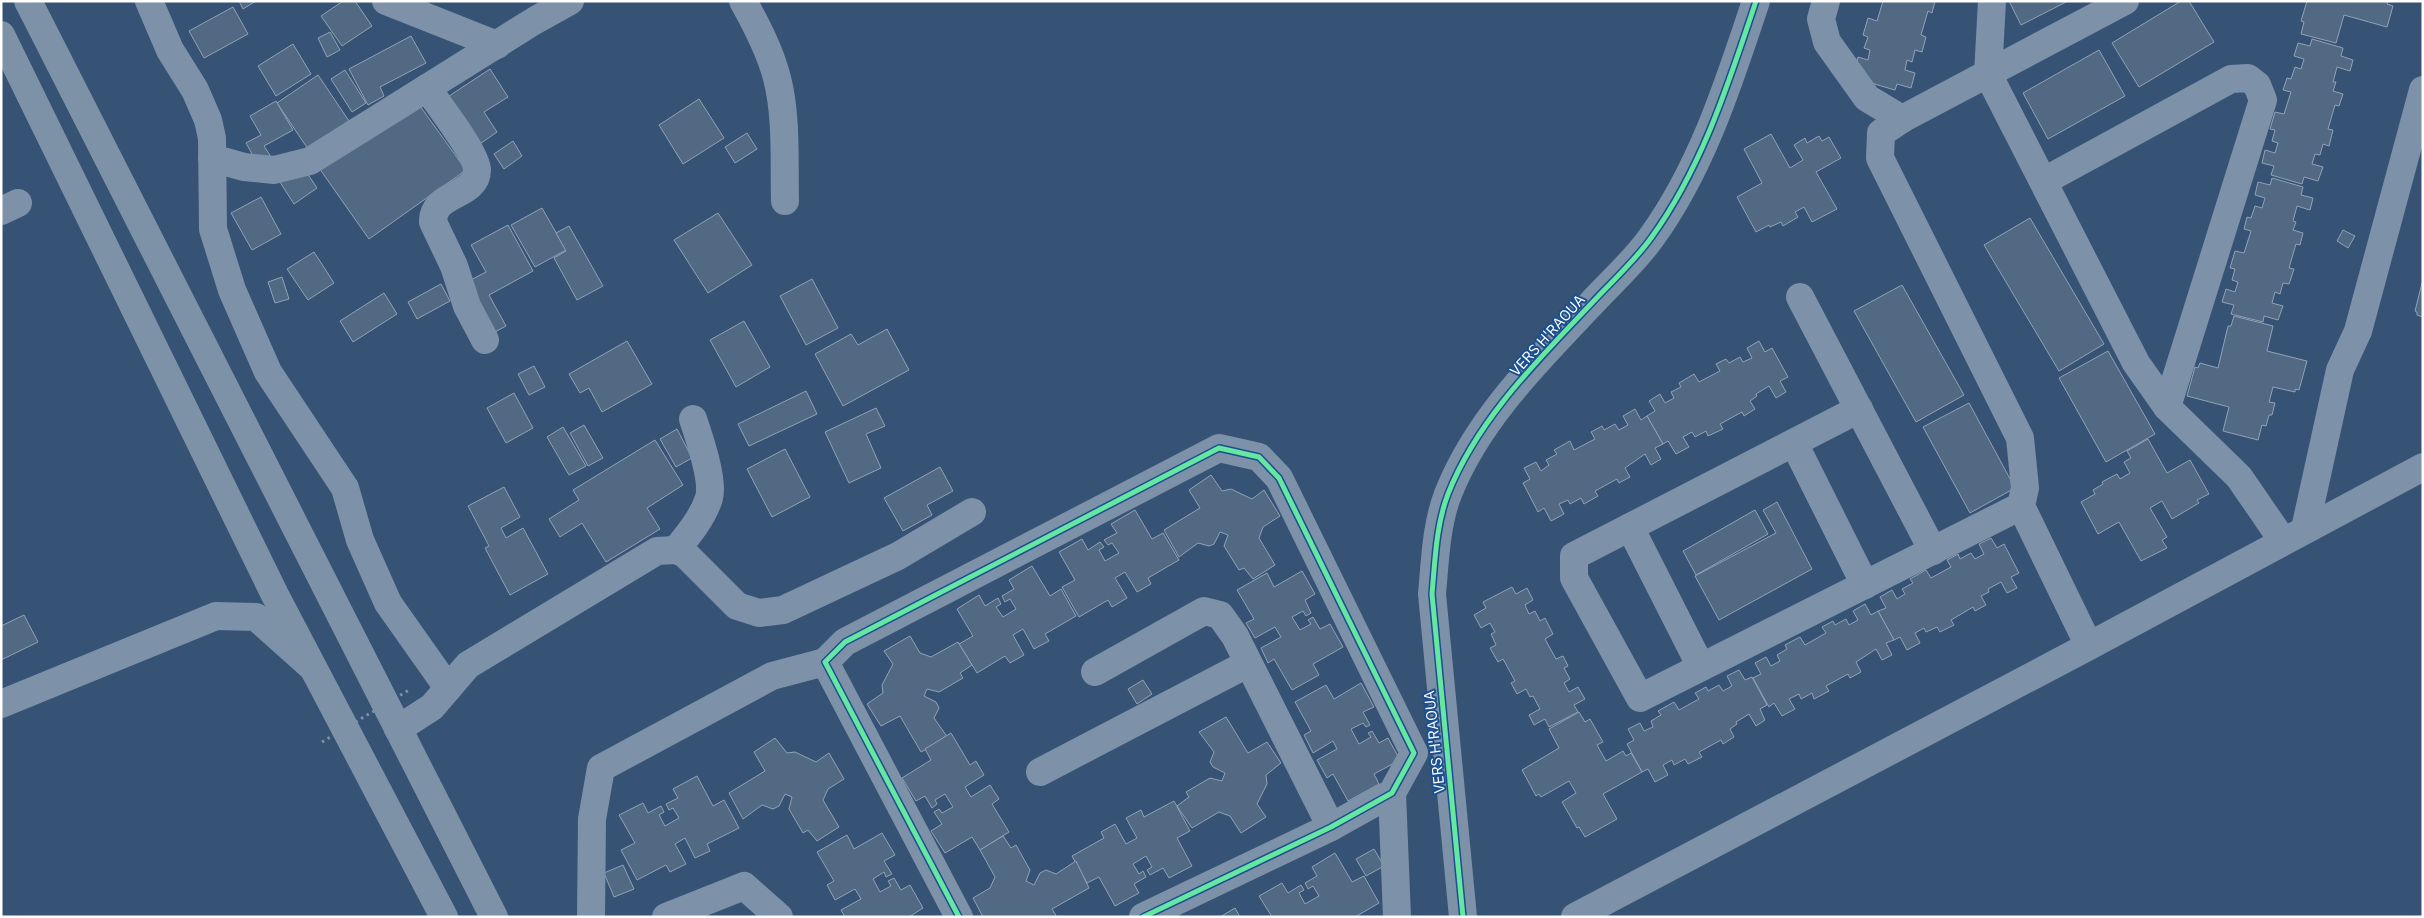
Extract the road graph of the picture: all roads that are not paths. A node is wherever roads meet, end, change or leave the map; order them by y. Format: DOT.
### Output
graph roads {
  1 [pos="28,1"];
  2 [pos="150,1"];
  3 [pos="386,1"];
  4 [pos="570,1"];
  5 [pos="743,1"];
  6 [pos="1756,1"];
  7 [pos="1826,1"];
  8 [pos="1992,1"];
  9 [pos="2125,1"];
  10 [pos="1,35"];
  11 [pos="497,45"];
  12 [pos="1988,74"];
  13 [pos="427,88"];
  14 [pos="2423,90"];
  15 [pos="1902,119"];
  16 [pos="212,158"];
  17 [pos="2044,180"];
  18 [pos="785,201"];
  19 [pos="1800,297"];
  20 [pos="485,340"];
  21 [pos="2167,407"];
  22 [pos="1859,409"];
  23 [pos="693,419"];
  24 [pos="1794,442"];
  25 [pos="2423,467"];
  26 [pos="2021,506"];
  27 [pos="972,512"];
  28 [pos="1630,527"];
  29 [pos="2294,535"];
  30 [pos="676,550"];
  31 [pos="1932,551"];
  32 [pos="1865,585"];
  33 [pos="2089,646"];
  34 [pos="825,662"];
  35 [pos="1247,664"];
  36 [pos="1701,667"];
  37 [pos="312,668"];
  38 [pos="1095,672"];
  39 [pos="448,688"];
  40 [pos="1,704"];
  41 [pos="398,729"];
  42 [pos="1040,772"];
  43 [pos="1392,793"];
  44 [pos="1331,827"];
  45 [pos="444,917"];
  46 [pos="494,917"];
  47 [pos="592,917"];
  48 [pos="666,917"];
  49 [pos="779,917"];
  50 [pos="959,917"];
  51 [pos="1143,917"];
  52 [pos="1397,917"];
  53 [pos="1463,917"];
  54 [pos="1575,917"];
  1 -- 41 [label="highway"];
  2 -- 16 [label="street"];
  3 -- 11 [label="street"];
  4 -- 11 [label="street"];
  5 -- 18 [label="street"];
  6 -- 53 [label="street, VERS H'RAOUA"];
  7 -- 15 [label="street"];
  8 -- 12 [label="street"];
  9 -- 12 [label="street"];
  10 -- 37 [label="highway"];
  11 -- 13 [label="street"];
  12 -- 15 [label="street"];
  12 -- 17 [label="street"];
  13 -- 16 [label="street"];
  13 -- 20 [label="street"];
  14 -- 29 [label="street"];
  15 -- 26 [label="street"];
  16 -- 39 [label="street"];
  17 -- 21 [label="street"];
  17 -- 21 [label="street"];
  19 -- 22 [label="street"];
  21 -- 29 [label="street"];
  22 -- 24 [label="street"];
  22 -- 31 [label="street"];
  23 -- 30 [label="street"];
  24 -- 28 [label="street"];
  24 -- 32 [label="street"];
  25 -- 29 [label="street"];
  26 -- 31 [label="street"];
  26 -- 33 [label="street"];
  27 -- 30 [label="street"];
  28 -- 36 [label="street"];
  28 -- 36 [label="street"];
  29 -- 33 [label="street"];
  30 -- 39 [label="street"];
  31 -- 32 [label="street"];
  32 -- 36 [label="street"];
  33 -- 54 [label="street"];
  34 -- 43 [label="street"];
  34 -- 47 [label="street"];
  34 -- 50 [label="street"];
  35 -- 38 [label="street"];
  35 -- 42 [label="street"];
  35 -- 44 [label="street"];
  37 -- 40 [label="street"];
  37 -- 45 [label="highway"];
  39 -- 41 [label="street"];
  41 -- 46 [label="highway"];
  43 -- 44 [label="street"];
  43 -- 52 [label="street"];
  44 -- 51 [label="street"];
  48 -- 49 [label="street"];
}
